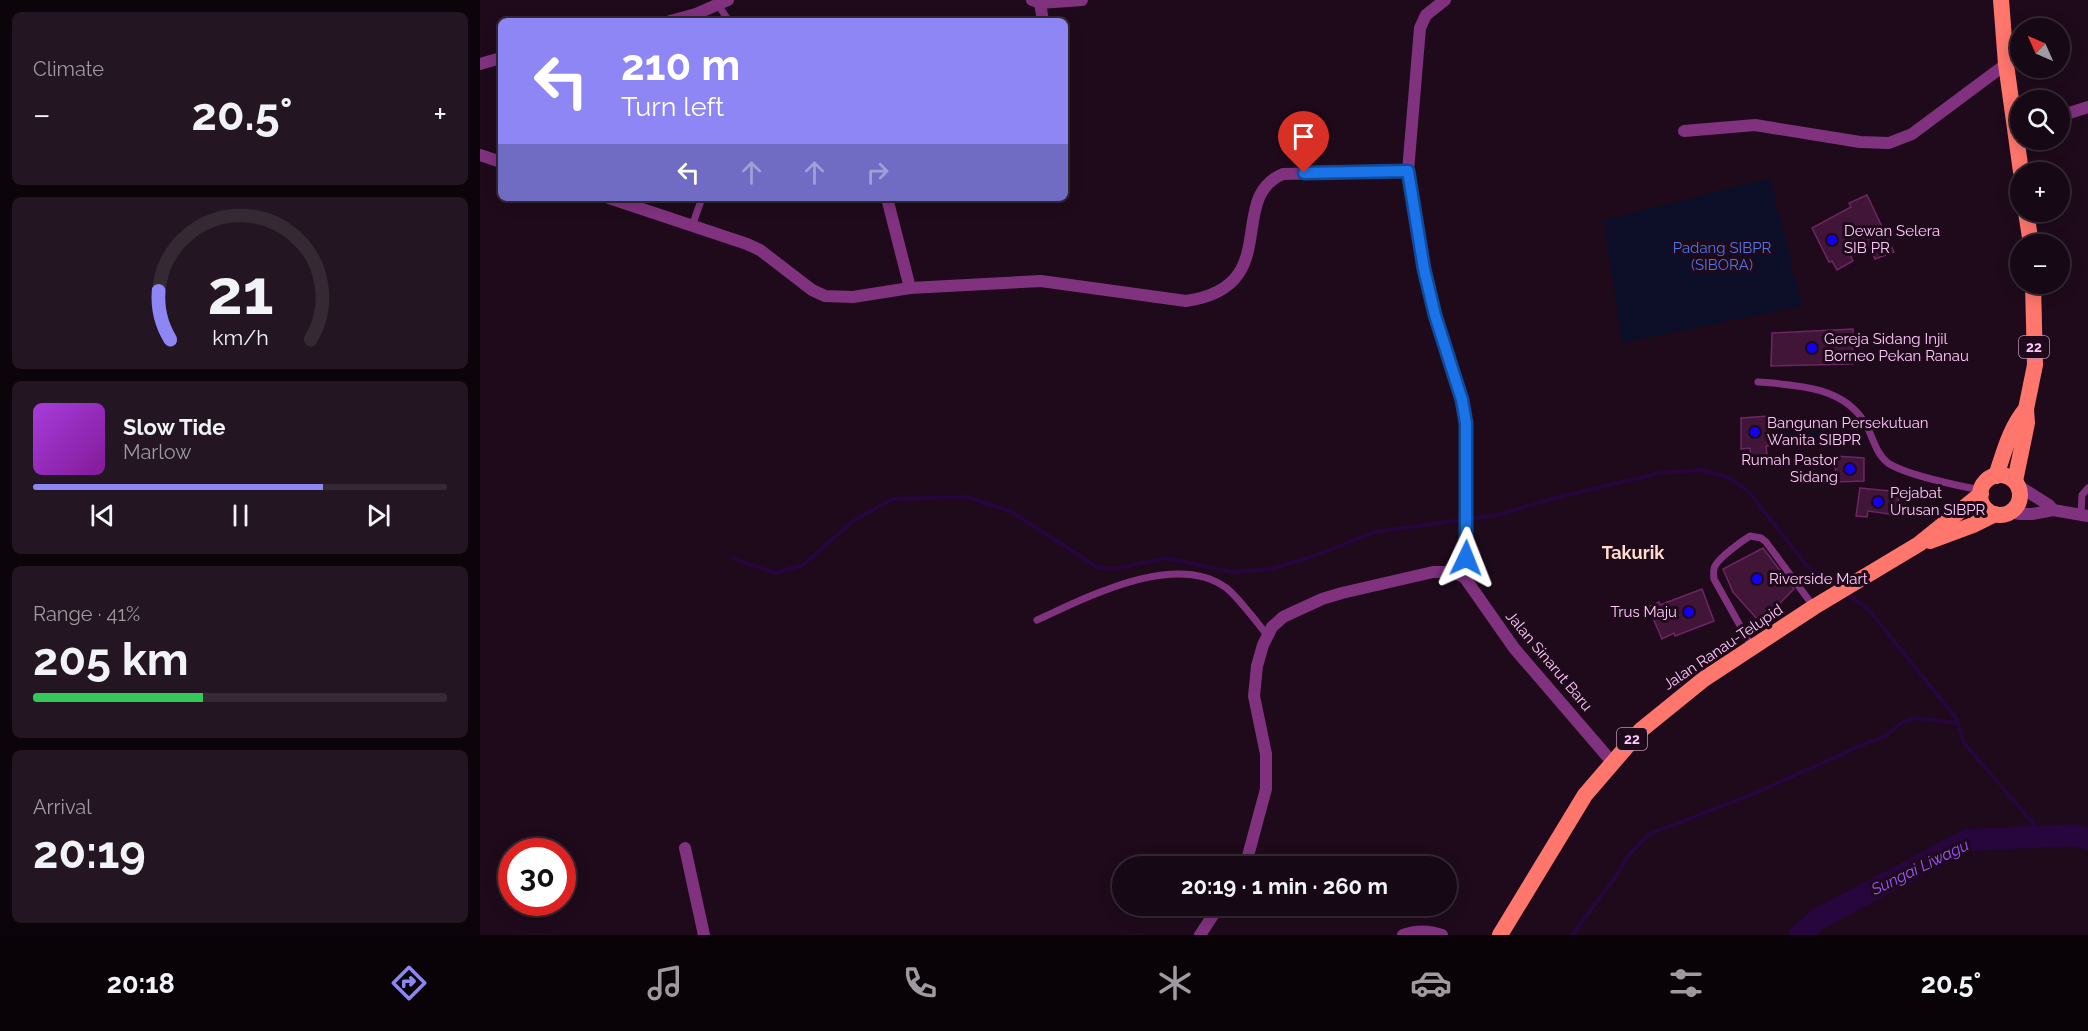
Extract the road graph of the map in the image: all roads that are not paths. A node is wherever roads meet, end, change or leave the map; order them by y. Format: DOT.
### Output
graph roads {
  1 [pos="1083,0"];
  2 [pos="1445,0"];
  3 [pos="2001,0"];
  4 [pos="1036,2"];
  5 [pos="723,3"];
  6 [pos="679,18"];
  7 [pos="728,18"];
  8 [pos="1041,18"];
  9 [pos="498,59"];
  10 [pos="480,64"];
  11 [pos="2006,64"];
  12 [pos="2011,90"];
  13 [pos="2088,107"];
  14 [pos="2070,113"];
  15 [pos="1684,131"];
  16 [pos="480,155"];
  17 [pos="498,161"];
  18 [pos="1408,171"];
  19 [pos="618,201"];
  20 [pos="701,201"];
  21 [pos="887,201"];
  22 [pos="693,226"];
  23 [pos="910,288"];
  24 [pos="2033,294"];
  25 [pos="1758,382"];
  26 [pos="2026,409"];
  27 [pos="1995,476"];
  28 [pos="2016,483"];
  29 [pos="2088,488"];
  30 [pos="1981,492"];
  31 [pos="2053,510"];
  32 [pos="2002,513"];
  33 [pos="2085,515"];
  34 [pos="1919,544"];
  35 [pos="1465,578"];
  36 [pos="1819,604"];
  37 [pos="1037,620"];
  38 [pos="1268,636"];
  39 [pos="1752,647"];
  40 [pos="1612,762"];
  41 [pos="685,848"];
  42 [pos="1248,856"];
  43 [pos="1212,916"];
  44 [pos="704,935"];
  45 [pos="1200,935"];
  46 [pos="1403,935"];
  47 [pos="1442,935"];
  48 [pos="1500,935"];
  1 -- 4 [label="street"];
  2 -- 18 [label="street"];
  3 -- 11 [label="highway"];
  4 -- 8 [label="street"];
  5 -- 6 [label="street"];
  5 -- 7 [label="lane"];
  9 -- 10 [label="street"];
  11 -- 12 [label="highway"];
  11 -- 15 [label="street"];
  13 -- 14 [label="street"];
  16 -- 17 [label="street"];
  18 -- 23 [label="street"];
  18 -- 35 [label="street"];
  19 -- 22 [label="street"];
  20 -- 22 [label="lane"];
  21 -- 23 [label="street"];
  22 -- 23 [label="street"];
  24 -- 26 [label="highway, 22"];
  25 -- 30 [label="lane"];
  26 -- 27 [label="highway, 22"];
  26 -- 28 [label="highway, 22"];
  27 -- 28 [label="highway"];
  27 -- 30 [label="highway, 22"];
  28 -- 31 [label="street"];
  28 -- 32 [label="highway, 22"];
  29 -- 33 [label="lane"];
  30 -- 32 [label="highway"];
  30 -- 34 [label="highway, Jalan Ranau-Telupid / 22"];
  31 -- 32 [label="street"];
  31 -- 33 [label="street"];
  32 -- 34 [label="highway, Jalan Ranau-Telupid / 22"];
  34 -- 36 [label="highway, Jalan Ranau-Telupid / 22"];
  35 -- 38 [label="street"];
  35 -- 40 [label="street, Jalan Sinarut Baru"];
  36 -- 39 [label="highway, Jalan Ranau-Telupid / 22"];
  36 -- 39 [label="lane"];
  37 -- 38 [label="lane"];
  38 -- 42 [label="street"];
  39 -- 40 [label="highway, Jalan Ranau-Telupid / 22"];
  40 -- 48 [label="highway, Jalan Ranau-Telupid / 22"];
  41 -- 44 [label="street"];
  43 -- 45 [label="street"];
  46 -- 47 [label="street"];
}
